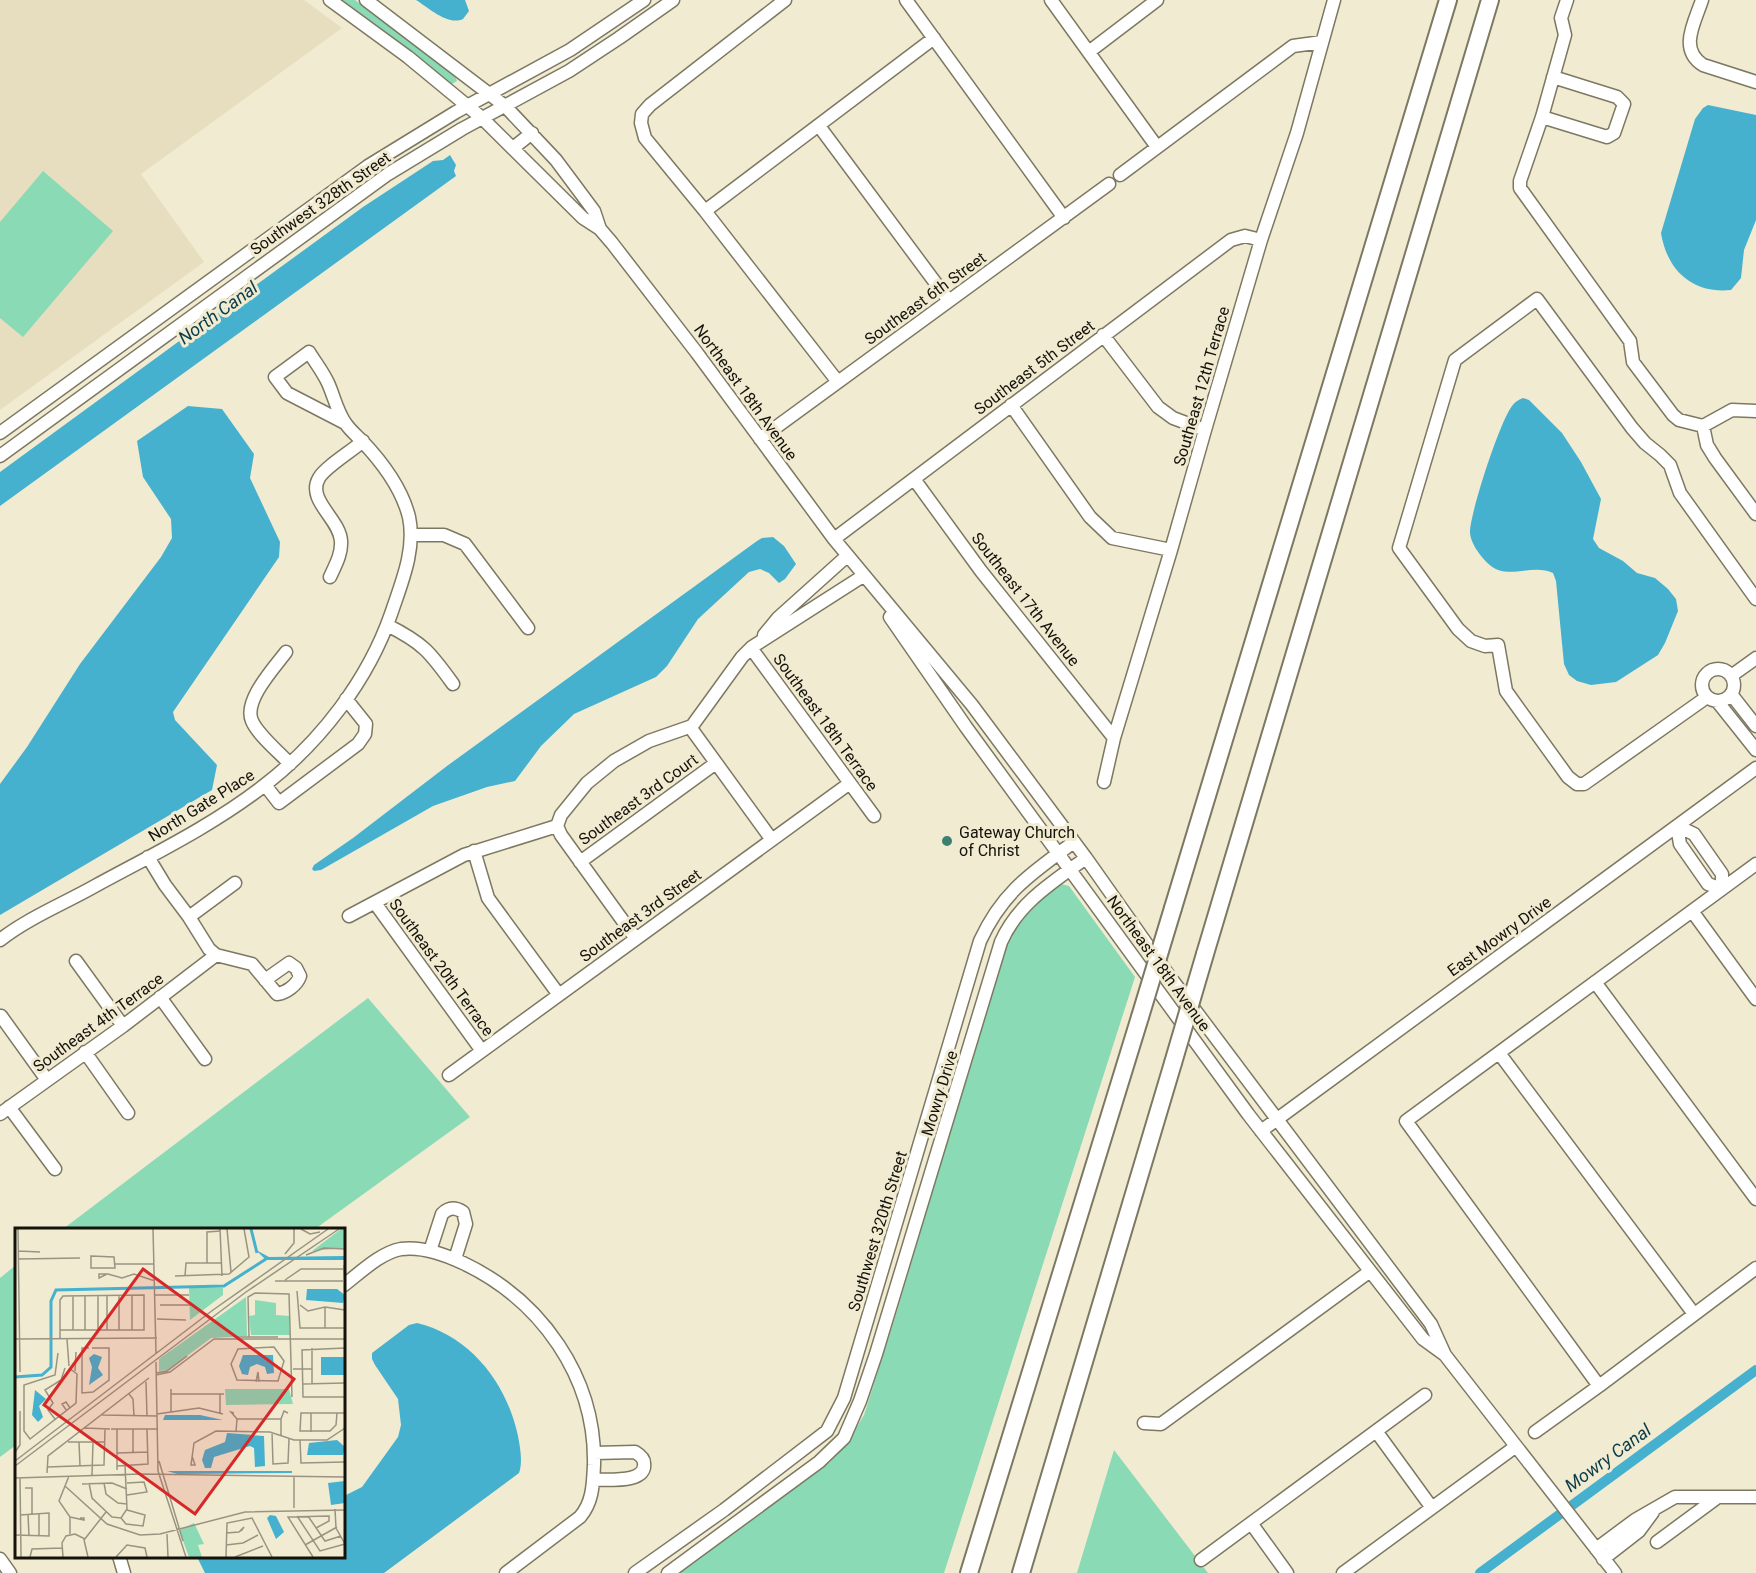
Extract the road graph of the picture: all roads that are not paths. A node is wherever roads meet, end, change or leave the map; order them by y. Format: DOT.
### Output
graph roads {
  1 [pos="331,0"];
  2 [pos="366,0"];
  3 [pos="644,0"];
  4 [pos="672,0"];
  5 [pos="784,0"];
  6 [pos="906,0"];
  7 [pos="1051,0"];
  8 [pos="1157,0"];
  9 [pos="1334,0"];
  10 [pos="1448,0"];
  11 [pos="1490,0"];
  12 [pos="1567,0"];
  13 [pos="1702,0"];
  14 [pos="934,38"];
  15 [pos="1322,42"];
  16 [pos="1090,51"];
  17 [pos="1553,77"];
  18 [pos="1756,82"];
  19 [pos="489,95"];
  20 [pos="467,106"];
  21 [pos="505,106"];
  22 [pos="1542,117"];
  23 [pos="482,118"];
  24 [pos="819,126"];
  25 [pos="532,133"];
  26 [pos="1157,147"];
  27 [pos="513,148"];
  28 [pos="1120,175"];
  29 [pos="1109,184"];
  30 [pos="705,211"];
  31 [pos="1064,218"];
  32 [pos="600,229"];
  33 [pos="1261,240"];
  34 [pos="219,275"];
  35 [pos="221,295"];
  36 [pos="949,302"];
  37 [pos="1103,335"];
  38 [pos="838,382"];
  39 [pos="1011,405"];
  40 [pos="1756,411"];
  41 [pos="345,423"];
  42 [pos="1703,426"];
  43 [pos="1205,429"];
  44 [pos="0,434"];
  45 [pos="760,439"];
  46 [pos="363,441"];
  47 [pos="0,456"];
  48 [pos="914,479"];
  49 [pos="1756,514"];
  50 [pos="411,535"];
  51 [pos="834,539"];
  52 [pos="1172,550"];
  53 [pos="847,556"];
  54 [pos="863,576"];
  55 [pos="330,577"];
  56 [pos="1756,598"];
  57 [pos="387,625"];
  58 [pos="528,628"];
  59 [pos="762,639"];
  60 [pos="751,648"];
  61 [pos="286,652"];
  62 [pos="1756,658"];
  63 [pos="1731,676"];
  64 [pos="453,684"];
  65 [pos="1731,694"];
  66 [pos="346,699"];
  67 [pos="1712,699"];
  68 [pos="1756,726"];
  69 [pos="690,727"];
  70 [pos="1114,738"];
  71 [pos="1756,750"];
  72 [pos="716,763"];
  73 [pos="290,764"];
  74 [pos="1756,768"];
  75 [pos="1104,782"];
  76 [pos="850,783"];
  77 [pos="265,785"];
  78 [pos="874,816"];
  79 [pos="557,826"];
  80 [pos="1677,826"];
  81 [pos="772,840"];
  82 [pos="1074,842"];
  83 [pos="474,851"];
  84 [pos="1707,852"];
  85 [pos="1059,853"];
  86 [pos="148,857"];
  87 [pos="1086,858"];
  88 [pos="580,862"];
  89 [pos="1693,863"];
  90 [pos="1756,864"];
  91 [pos="1071,870"];
  92 [pos="235,883"];
  93 [pos="1722,889"];
  94 [pos="375,903"];
  95 [pos="1692,911"];
  96 [pos="349,916"];
  97 [pos="189,917"];
  98 [pos="636,939"];
  99 [pos="0,940"];
  100 [pos="216,955"];
  101 [pos="76,961"];
  102 [pos="265,980"];
  103 [pos="1595,982"];
  104 [pos="559,994"];
  105 [pos="160,997"];
  106 [pos="1756,999"];
  107 [pos="1,1016"];
  108 [pos="123,1026"];
  109 [pos="482,1051"];
  110 [pos="85,1052"];
  111 [pos="1499,1053"];
  112 [pos="205,1059"];
  113 [pos="449,1075"];
  114 [pos="47,1080"];
  115 [pos="5,1111"];
  116 [pos="128,1113"];
  117 [pos="1277,1119"];
  118 [pos="1261,1131"];
  119 [pos="55,1169"];
  120 [pos="1756,1199"];
  121 [pos="435,1252"];
  122 [pos="455,1259"];
  123 [pos="1756,1268"];
  124 [pos="1369,1272"];
  125 [pos="345,1284"];
  126 [pos="1694,1314"];
  127 [pos="1445,1355"];
  128 [pos="1599,1386"];
  129 [pos="1425,1395"];
  130 [pos="1144,1423"];
  131 [pos="1376,1431"];
  132 [pos="1535,1432"];
  133 [pos="1515,1447"];
  134 [pos="594,1457"];
  135 [pos="594,1480"];
  136 [pos="1718,1497"];
  137 [pos="1756,1497"];
  138 [pos="1432,1508"];
  139 [pos="1251,1523"];
  140 [pos="1657,1542"];
  141 [pos="1599,1554"];
  142 [pos="119,1558"];
  143 [pos="0,1559"];
  144 [pos="1202,1560"];
  145 [pos="10,1573"];
  146 [pos="124,1573"];
  147 [pos="506,1573"];
  148 [pos="634,1573"];
  149 [pos="668,1573"];
  150 [pos="969,1573"];
  151 [pos="1022,1573"];
  152 [pos="1287,1573"];
  153 [pos="1343,1573"];
  154 [pos="1615,1573"];
  1 -- 20 [label="street, Northeast 18th Avenue"];
  2 -- 19 [label="street, Northeast 18th Avenue"];
  3 -- 19 [label="street, Southwest 328th Street"];
  4 -- 21 [label="street, Southwest 328th Street"];
  5 -- 30 [label="street"];
  6 -- 14 [label="street"];
  7 -- 16 [label="street"];
  8 -- 16 [label="street"];
  9 -- 15 [label="street, Southeast 12th Terrace"];
  10 -- 150 [label="highway, bridge"];
  11 -- 151 [label="highway, bridge"];
  12 -- 17 [label="street"];
  13 -- 18 [label="street"];
  14 -- 24 [label="street"];
  14 -- 31 [label="street"];
  15 -- 26 [label="street"];
  15 -- 33 [label="street, Southeast 12th Terrace"];
  16 -- 26 [label="street"];
  17 -- 22 [label="street"];
  17 -- 22 [label="street"];
  19 -- 20 [label="street, Southwest 328th Street"];
  19 -- 21 [label="street, Northeast 18th Avenue"];
  20 -- 23 [label="street, Northeast 18th Avenue"];
  20 -- 34 [label="street, Southwest 328th Street"];
  21 -- 23 [label="street, Southwest 328th Street"];
  21 -- 25 [label="street, Northeast 18th Avenue"];
  22 -- 42 [label="street"];
  23 -- 27 [label="street, Northeast 18th Avenue"];
  23 -- 35 [label="street, Southwest 328th Street"];
  24 -- 30 [label="street"];
  24 -- 36 [label="street"];
  25 -- 27 [label="street"];
  25 -- 32 [label="street, Northeast 18th Avenue"];
  26 -- 28 [label="street"];
  27 -- 32 [label="street, Northeast 18th Avenue"];
  29 -- 31 [label="street, Southeast 6th Street"];
  30 -- 38 [label="street"];
  31 -- 36 [label="street, Southeast 6th Street"];
  32 -- 45 [label="street, Northeast 18th Avenue"];
  33 -- 37 [label="street, Southeast 5th Street"];
  33 -- 43 [label="street, Southeast 12th Terrace"];
  34 -- 35 [label="street"];
  34 -- 44 [label="street, Southwest 328th Street"];
  35 -- 47 [label="street, Southwest 328th Street"];
  36 -- 38 [label="street, Southeast 6th Street"];
  37 -- 39 [label="street, Southeast 5th Street"];
  37 -- 43 [label="street"];
  38 -- 45 [label="street, Southeast 6th Street"];
  39 -- 48 [label="street, Southeast 5th Street"];
  39 -- 52 [label="street"];
  40 -- 42 [label="street"];
  41 -- 41 [label="street"];
  41 -- 46 [label="street, North Gate Place"];
  42 -- 49 [label="street"];
  43 -- 52 [label="street, Southeast 12th Terrace"];
  45 -- 51 [label="street, Northeast 18th Avenue"];
  46 -- 50 [label="street, North Gate Place"];
  46 -- 55 [label="street"];
  48 -- 51 [label="street, Southeast 5th Street"];
  48 -- 70 [label="street, Southeast 17th Avenue"];
  50 -- 57 [label="street, North Gate Place"];
  50 -- 58 [label="street"];
  51 -- 53 [label="street, Northeast 18th Avenue"];
  52 -- 70 [label="street, Southeast 12th Terrace"];
  53 -- 54 [label="street, Northeast 18th Avenue"];
  53 -- 59 [label="street"];
  54 -- 59 [label="street"];
  54 -- 82 [label="street, Northeast 18th Avenue"];
  54 -- 85 [label="street, Northeast 18th Avenue"];
  56 -- 67 [label="street"];
  57 -- 64 [label="street"];
  57 -- 66 [label="street, North Gate Place"];
  59 -- 60 [label="street"];
  60 -- 69 [label="street"];
  60 -- 76 [label="street, Southeast 18th Terrace"];
  61 -- 73 [label="street"];
  62 -- 63 [label="street"];
  63 -- 65 [label="street"];
  63 -- 67 [label="street"];
  65 -- 67 [label="street"];
  65 -- 68 [label="street"];
  66 -- 73 [label="street, North Gate Place"];
  66 -- 77 [label="street"];
  67 -- 71 [label="street"];
  69 -- 72 [label="street"];
  69 -- 79 [label="street"];
  70 -- 75 [label="street, Southeast 12th Terrace"];
  72 -- 81 [label="street"];
  72 -- 88 [label="street, Southeast 3rd Court"];
  73 -- 77 [label="street, North Gate Place"];
  74 -- 80 [label="street, East Mowry Drive"];
  76 -- 78 [label="street, Southeast 18th Terrace"];
  76 -- 81 [label="street, Southeast 3rd Street"];
  77 -- 86 [label="street, North Gate Place"];
  79 -- 83 [label="street"];
  79 -- 88 [label="street"];
  80 -- 84 [label="street"];
  80 -- 89 [label="street"];
  80 -- 117 [label="street, East Mowry Drive"];
  81 -- 98 [label="street, Southeast 3rd Street"];
  82 -- 85 [label="street, Southwest 320th Street"];
  82 -- 87 [label="street, Northeast 18th Avenue"];
  83 -- 94 [label="street"];
  83 -- 104 [label="street"];
  84 -- 89 [label="street"];
  84 -- 93 [label="street"];
  85 -- 91 [label="street, Northeast 18th Avenue"];
  85 -- 148 [label="street, Southwest 320th Street"];
  86 -- 97 [label="street"];
  86 -- 99 [label="street, North Gate Place"];
  87 -- 91 [label="street, Mowry Drive"];
  87 -- 117 [label="street, Northeast 18th Avenue"];
  88 -- 98 [label="street"];
  89 -- 93 [label="street"];
  90 -- 93 [label="street"];
  91 -- 118 [label="street, Northeast 18th Avenue"];
  91 -- 149 [label="street, Mowry Drive"];
  92 -- 97 [label="street"];
  93 -- 95 [label="street"];
  94 -- 96 [label="street"];
  94 -- 109 [label="street, Southeast 20th Terrace"];
  95 -- 103 [label="street"];
  95 -- 106 [label="street"];
  97 -- 100 [label="street"];
  98 -- 104 [label="street, Southeast 3rd Street"];
  100 -- 102 [label="street"];
  100 -- 105 [label="street, Southeast 4th Terrace"];
  101 -- 108 [label="street"];
  103 -- 111 [label="street"];
  103 -- 120 [label="street"];
  104 -- 109 [label="street, Southeast 3rd Street"];
  105 -- 108 [label="street, Southeast 4th Terrace"];
  105 -- 112 [label="street"];
  107 -- 114 [label="street"];
  108 -- 110 [label="street, Southeast 4th Terrace"];
  109 -- 113 [label="street, Southeast 3rd Street"];
  110 -- 114 [label="street, Southeast 4th Terrace"];
  110 -- 116 [label="street"];
  111 -- 126 [label="street"];
  111 -- 128 [label="street"];
  114 -- 115 [label="street, Southeast 4th Terrace"];
  115 -- 119 [label="street"];
  117 -- 118 [label="street, East Mowry Drive"];
  117 -- 127 [label="street, Northeast 18th Avenue"];
  118 -- 124 [label="street, Northeast 18th Avenue"];
  121 -- 122 [label="street"];
  121 -- 122 [label="street"];
  121 -- 125 [label="street"];
  122 -- 134 [label="street"];
  123 -- 126 [label="street"];
  124 -- 127 [label="street, Northeast 18th Avenue"];
  124 -- 130 [label="street"];
  126 -- 128 [label="street"];
  127 -- 133 [label="street, Northeast 18th Avenue"];
  128 -- 132 [label="street"];
  129 -- 131 [label="street"];
  131 -- 138 [label="street"];
  131 -- 139 [label="street"];
  133 -- 138 [label="street"];
  133 -- 141 [label="street, Northeast 18th Avenue"];
  134 -- 135 [label="street"];
  134 -- 135 [label="street"];
  135 -- 147 [label="street"];
  136 -- 137 [label="street"];
  136 -- 140 [label="street"];
  136 -- 141 [label="street"];
  138 -- 153 [label="street"];
  139 -- 144 [label="street"];
  139 -- 152 [label="street"];
  141 -- 154 [label="street, Northeast 18th Avenue"];
  142 -- 146 [label="street"];
  143 -- 145 [label="street"];
}
